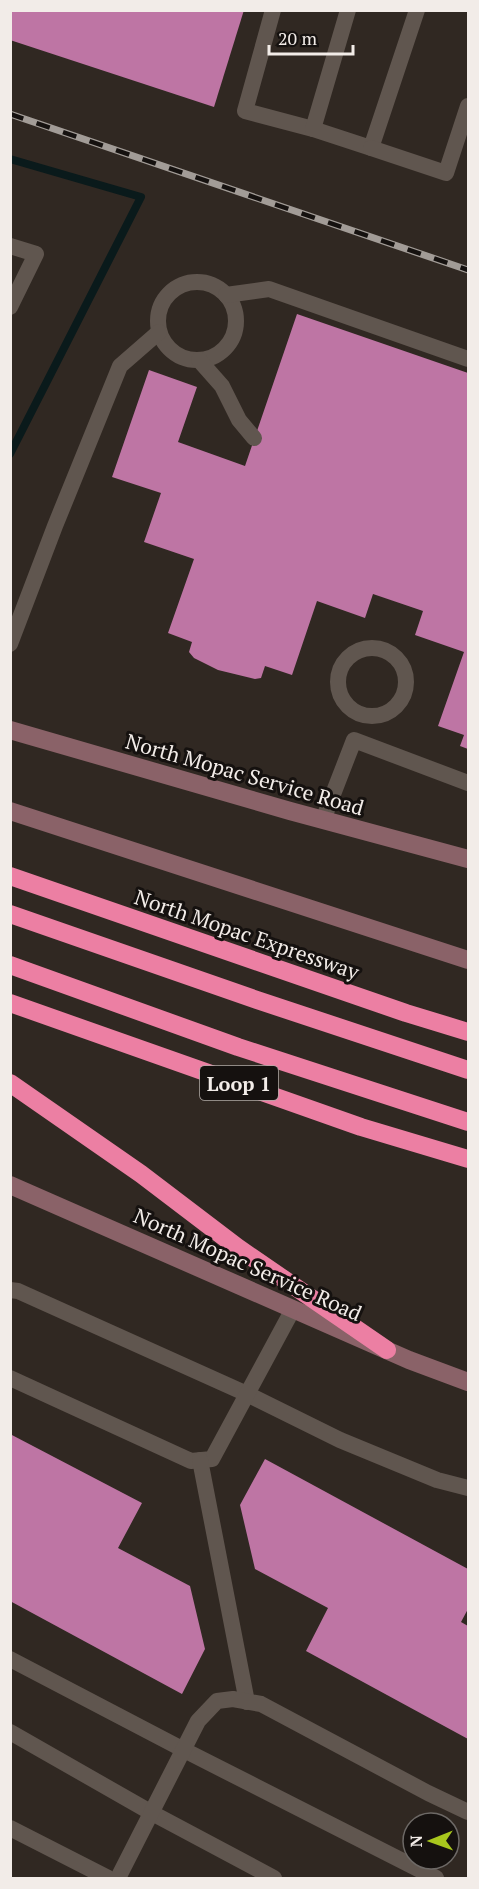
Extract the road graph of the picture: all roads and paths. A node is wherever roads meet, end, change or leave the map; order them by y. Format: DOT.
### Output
graph roads {
  1 [pos="273,10"];
  2 [pos="348,10"];
  3 [pos="417,10"];
  4 [pos="468,106"];
  5 [pos="313,129"];
  6 [pos="371,148"];
  7 [pos="10,246"];
  8 [pos="226,296"];
  9 [pos="10,307"];
  10 [pos="159,332"];
  11 [pos="468,359"];
  12 [pos="200,360"];
  13 [pos="254,438"];
  14 [pos="10,644"];
  15 [pos="365,716"];
  16 [pos="10,730"];
  17 [pos="354,740"];
  18 [pos="468,783"];
  19 [pos="10,811"];
  20 [pos="323,820"];
  21 [pos="468,859"];
  22 [pos="10,876"];
  23 [pos="10,914"];
  24 [pos="468,960"];
  25 [pos="10,965"];
  26 [pos="10,1003"];
  27 [pos="468,1032"];
  28 [pos="468,1070"];
  29 [pos="10,1083"];
  30 [pos="468,1122"];
  31 [pos="468,1159"];
  32 [pos="10,1185"];
  33 [pos="10,1290"];
  34 [pos="293,1309"];
  35 [pos="387,1350"];
  36 [pos="10,1377"];
  37 [pos="468,1382"];
  38 [pos="247,1394"];
  39 [pos="200,1460"];
  40 [pos="468,1488"];
  41 [pos="10,1659"];
  42 [pos="247,1702"];
  43 [pos="10,1732"];
  44 [pos="184,1750"];
  45 [pos="468,1812"];
  46 [pos="152,1813"];
  47 [pos="10,1828"];
  48 [pos="108,1878"];
  49 [pos="118,1878"];
  50 [pos="274,1878"];
  51 [pos="436,1878"];
  1 -- 5 [label="lane"];
  2 -- 5 [label="lane"];
  3 -- 6 [label="lane"];
  4 -- 6 [label="lane"];
  5 -- 6 [label="lane"];
  7 -- 9 [label="lane"];
  8 -- 10 [label="lane"];
  8 -- 11 [label="lane"];
  8 -- 12 [label="lane"];
  10 -- 12 [label="lane"];
  10 -- 14 [label="lane"];
  12 -- 13 [label="lane"];
  15 -- 15 [label="lane"];
  15 -- 17 [label="lane"];
  16 -- 20 [label="main road, North Mopac Service Road"];
  17 -- 18 [label="lane"];
  17 -- 20 [label="lane"];
  19 -- 24 [label="main road"];
  20 -- 21 [label="main road, North Mopac Service Road"];
  22 -- 27 [label="highway, North Mopac Expressway"];
  23 -- 28 [label="highway"];
  25 -- 30 [label="highway"];
  26 -- 31 [label="highway, Loop 1"];
  29 -- 35 [label="highway"];
  32 -- 34 [label="main road, North Mopac Service Road"];
  33 -- 38 [label="lane"];
  34 -- 35 [label="main road, North Mopac Service Road"];
  34 -- 38 [label="lane"];
  35 -- 37 [label="main road, North Mopac Service Road"];
  36 -- 39 [label="lane"];
  38 -- 39 [label="lane"];
  38 -- 40 [label="lane"];
  39 -- 42 [label="lane"];
  41 -- 44 [label="lane"];
  42 -- 44 [label="lane"];
  42 -- 45 [label="lane"];
  43 -- 46 [label="lane"];
  44 -- 46 [label="lane"];
  44 -- 51 [label="lane"];
  46 -- 49 [label="lane"];
  46 -- 50 [label="lane"];
  47 -- 48 [label="lane"];
}
